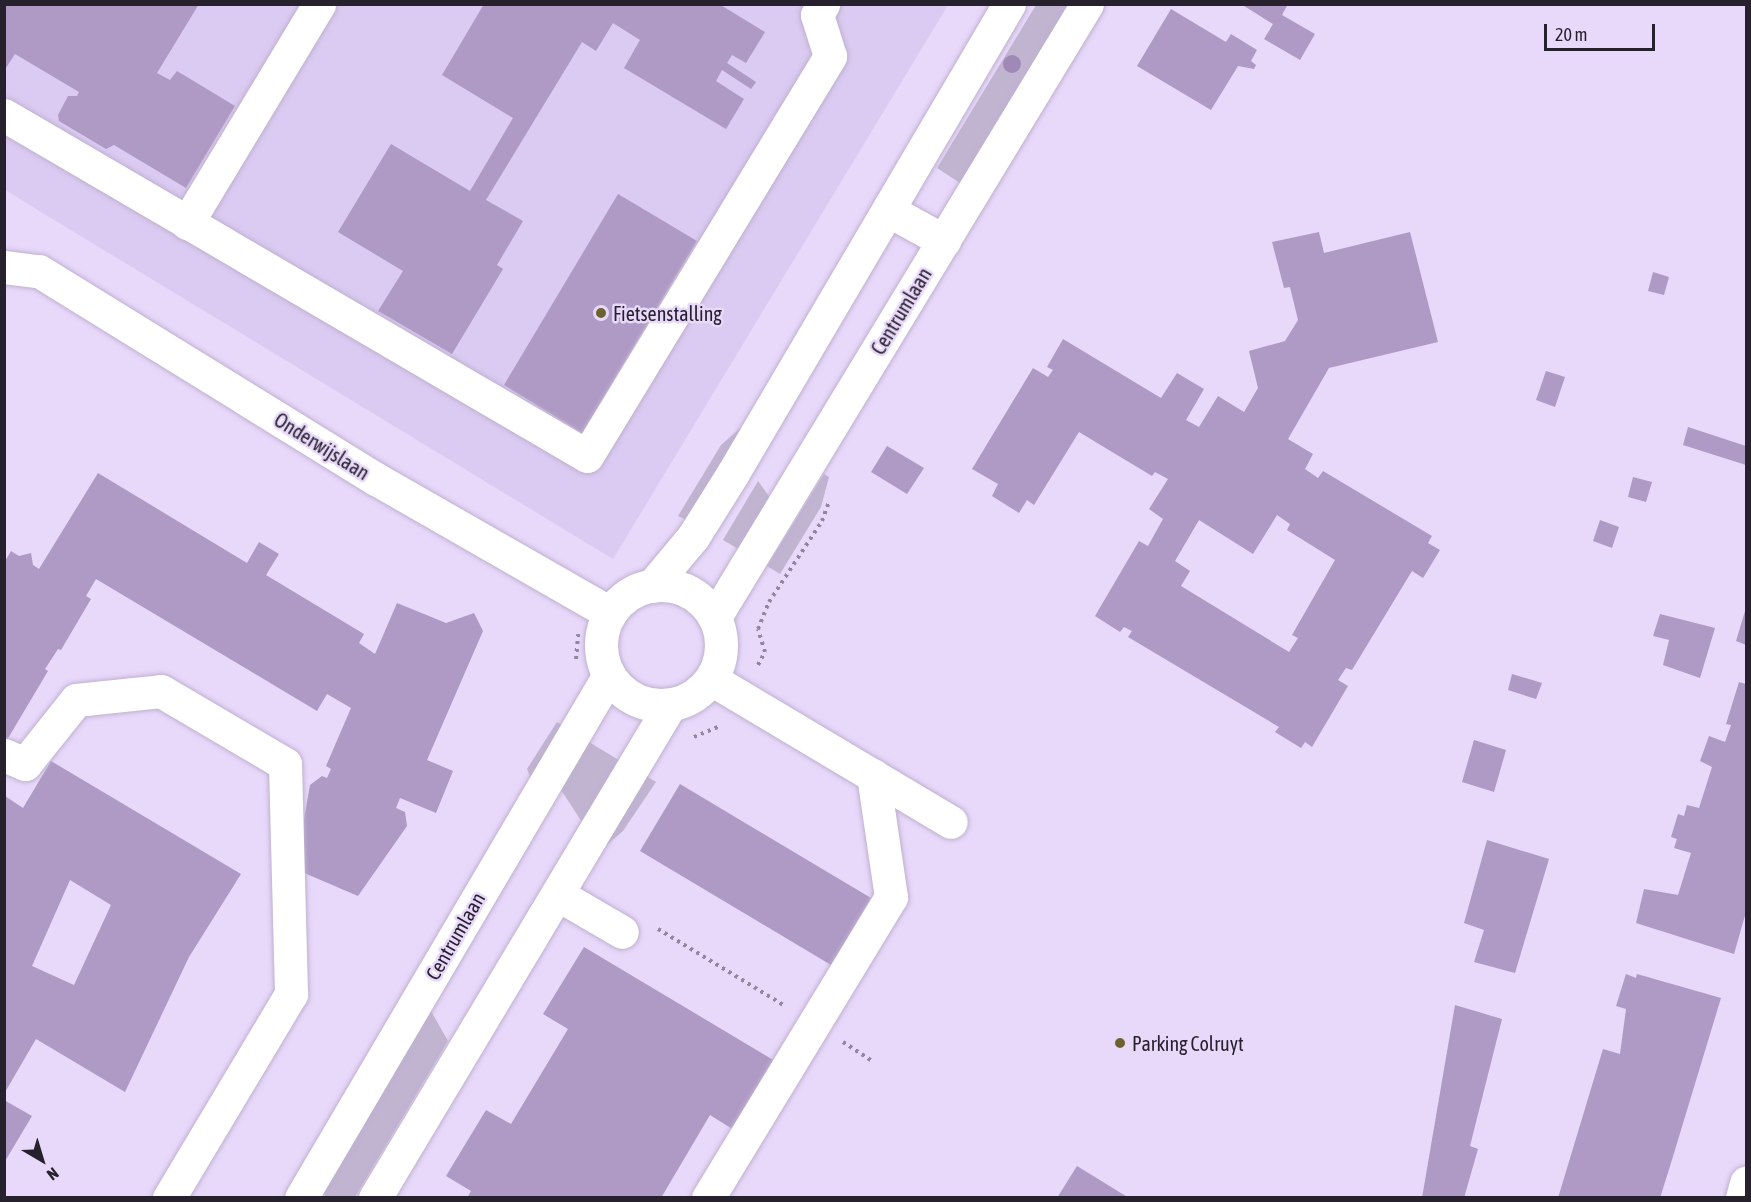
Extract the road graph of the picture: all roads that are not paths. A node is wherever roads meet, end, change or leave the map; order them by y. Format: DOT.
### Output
graph roads {
  1 [pos="319,4"];
  2 [pos="1010,4"];
  3 [pos="1087,4"];
  4 [pos="814,8"];
  5 [pos="4,116"];
  6 [pos="888,210"];
  7 [pos="187,223"];
  8 [pos="944,241"];
  9 [pos="4,244"];
  10 [pos="4,267"];
  11 [pos="39,271"];
  12 [pos="652,586"];
  13 [pos="610,614"];
  14 [pos="714,617"];
  15 [pos="609,675"];
  16 [pos="711,679"];
  17 [pos="670,705"];
  18 [pos="4,755"];
  19 [pos="873,775"];
  20 [pos="951,822"];
  21 [pos="557,894"];
  22 [pos="622,932"];
  23 [pos="1746,1183"];
  24 [pos="169,1197"];
  25 [pos="301,1197"];
  26 [pos="375,1197"];
  27 [pos="708,1197"];
  28 [pos="1742,1197"];
  1 -- 7 [label="street"];
  2 -- 6 [label="street"];
  3 -- 8 [label="street, Centrumlaan"];
  4 -- 7 [label="street"];
  5 -- 7 [label="street"];
  6 -- 8 [label="street"];
  6 -- 12 [label="street"];
  8 -- 14 [label="street, Centrumlaan"];
  9 -- 11 [label="street, Onderwijslaan"];
  10 -- 11 [label="street, Onderwijslaan"];
  11 -- 13 [label="street, Onderwijslaan"];
  12 -- 13 [label="street"];
  12 -- 14 [label="street"];
  13 -- 15 [label="street"];
  14 -- 16 [label="street"];
  15 -- 17 [label="street"];
  15 -- 25 [label="street, Centrumlaan"];
  16 -- 17 [label="street"];
  16 -- 19 [label="street"];
  17 -- 21 [label="street"];
  18 -- 24 [label="street"];
  19 -- 20 [label="street"];
  19 -- 27 [label="street"];
  21 -- 22 [label="street"];
  21 -- 26 [label="street"];
  23 -- 28 [label="street"];
}
